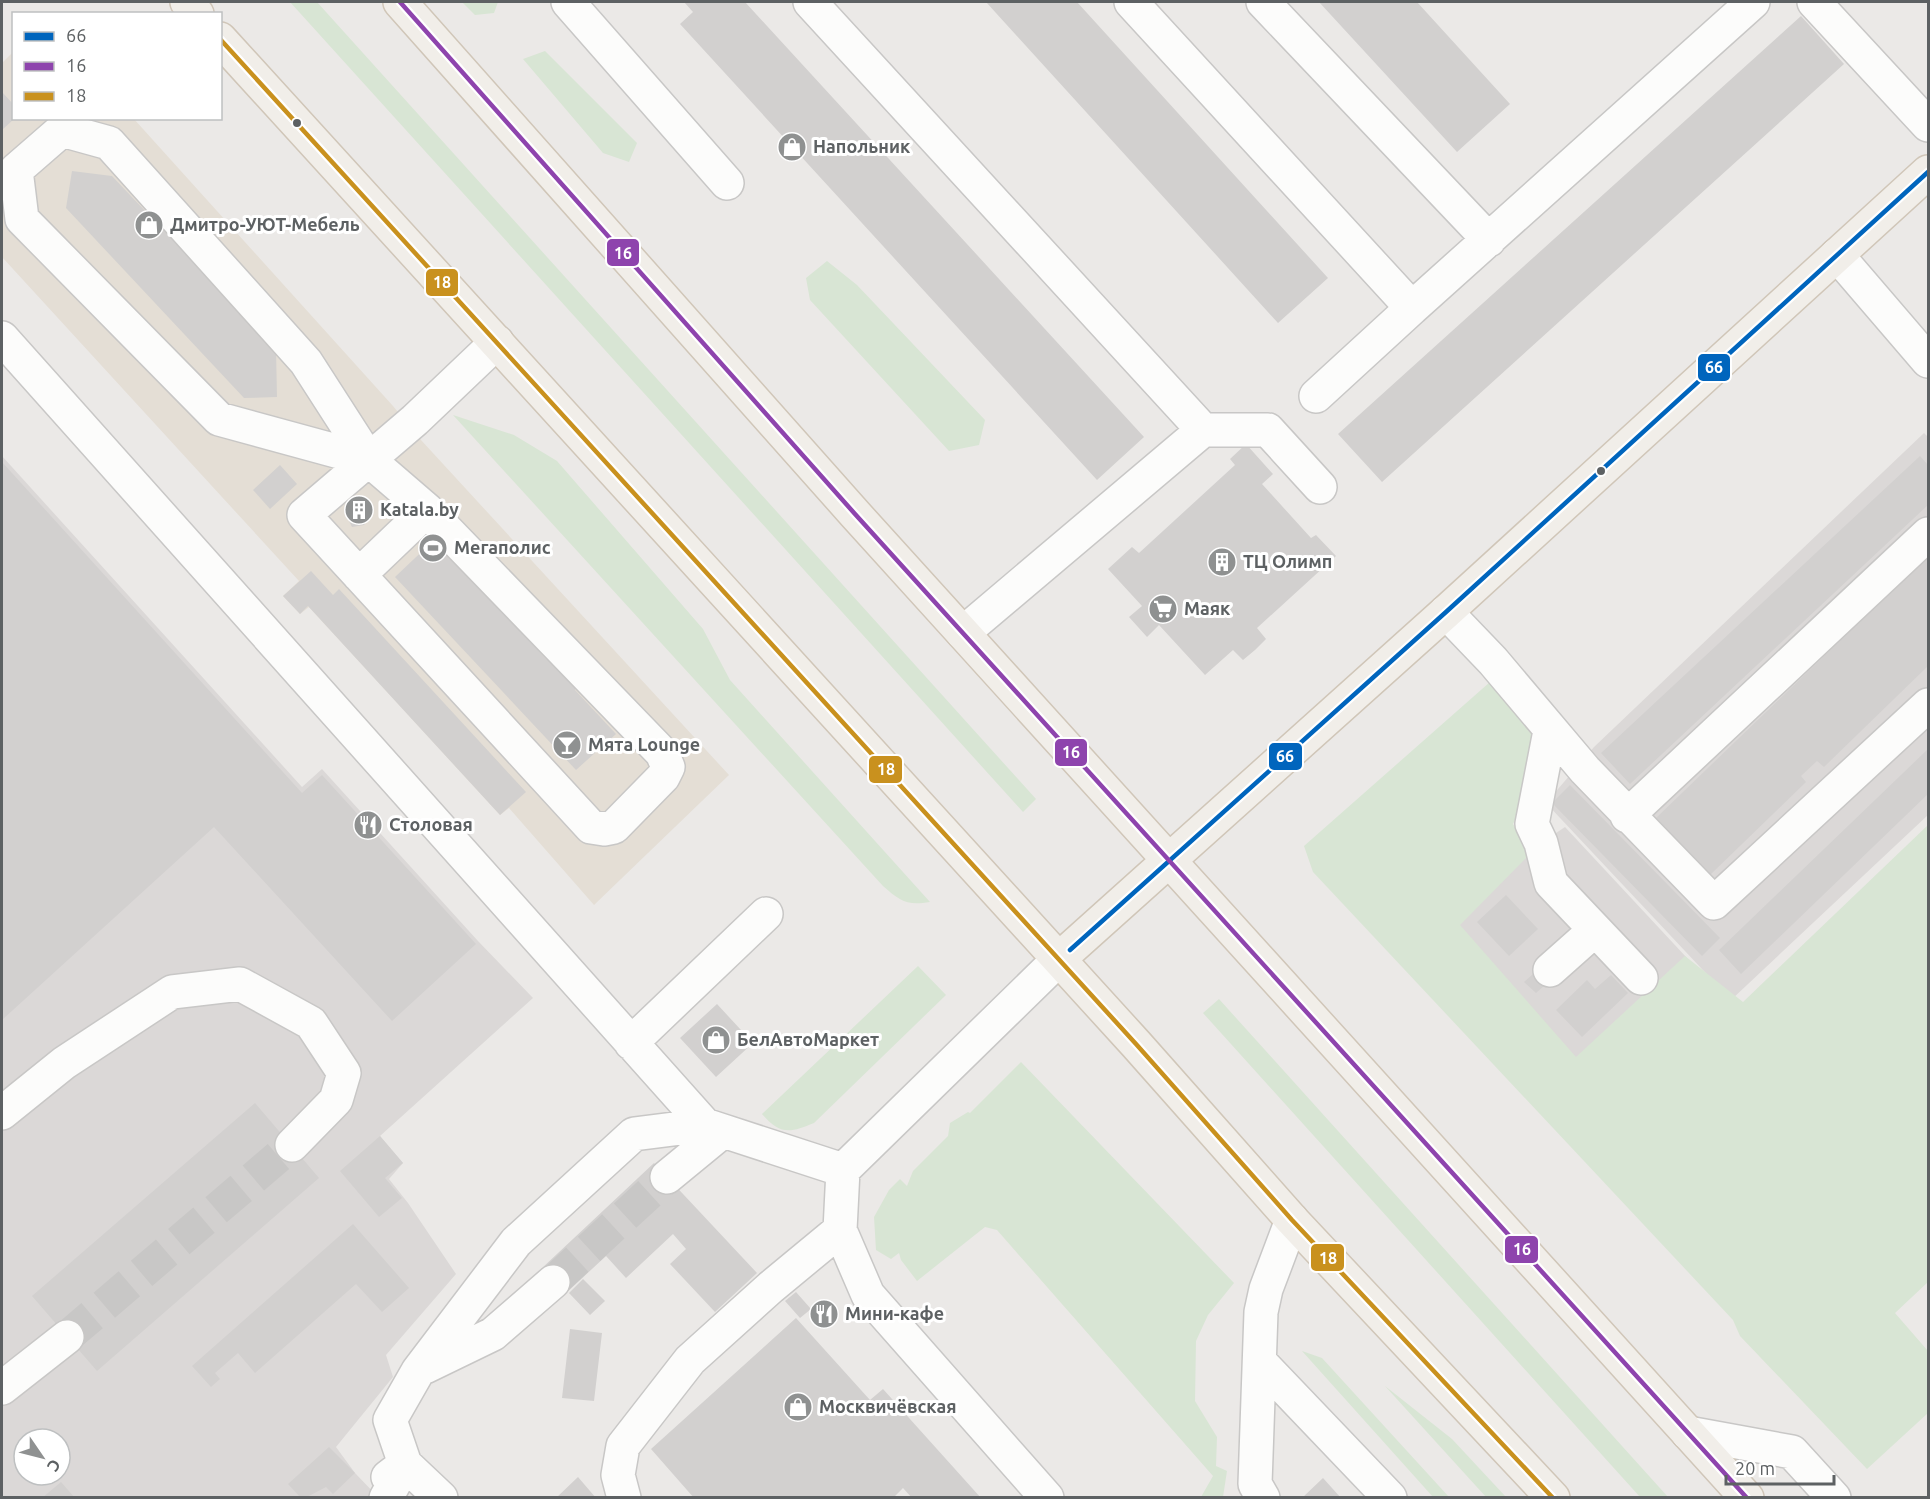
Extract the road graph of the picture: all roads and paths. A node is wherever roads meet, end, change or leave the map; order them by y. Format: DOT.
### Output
graph roads {
  1 [pos="400,2"];
  2 [pos="568,2"];
  3 [pos="810,2"];
  4 [pos="1131,2"];
  5 [pos="1263,2"];
  6 [pos="1754,2"];
  7 [pos="1814,2"];
  8 [pos="222,41"];
  9 [pos="1929,125"];
  10 [pos="1929,172"];
  11 [pos="727,183"];
  12 [pos="1489,240"];
  13 [pos="1837,255"];
  14 [pos="1412,308"];
  15 [pos="2,338"];
  16 [pos="497,342"];
  17 [pos="1929,361"];
  18 [pos="1316,396"];
  19 [pos="1203,430"];
  20 [pos="369,460"];
  21 [pos="1320,487"];
  22 [pos="427,510"];
  23 [pos="1929,534"];
  24 [pos="359,575"];
  25 [pos="1446,612"];
  26 [pos="963,633"];
  27 [pos="1929,705"];
  28 [pos="1550,731"];
  29 [pos="1627,816"];
  30 [pos="1170,861"];
  31 [pos="766,914"];
  32 [pos="1595,930"];
  33 [pos="1059,960"];
  34 [pos="1550,970"];
  35 [pos="1641,978"];
  36 [pos="631,1043"];
  37 [pos="2,1113"];
  38 [pos="714,1128"];
  39 [pos="292,1145"];
  40 [pos="843,1170"];
  41 [pos="667,1177"];
  42 [pos="1292,1220"];
  43 [pos="840,1230"];
  44 [pos="553,1282"];
  45 [pos="67,1338"];
  46 [pos="1260,1362"];
  47 [pos="418,1371"];
  48 [pos="2,1388"];
  49 [pos="1688,1433"];
  50 [pos="405,1464"];
  51 [pos="1716,1464"];
  52 [pos="363,1497"];
  53 [pos="386,1497"];
  54 [pos="441,1497"];
  55 [pos="624,1497"];
  56 [pos="1047,1497"];
  57 [pos="1263,1497"];
  58 [pos="1390,1497"];
  59 [pos="1553,1497"];
  60 [pos="1722,1497"];
  61 [pos="1747,1497"];
  62 [pos="1834,1497"];
  1 -- 26 [label="main road"];
  2 -- 11 [label="street"];
  3 -- 19 [label="street"];
  4 -- 14 [label="street"];
  5 -- 12 [label="street"];
  6 -- 12 [label="street"];
  7 -- 9 [label="street"];
  8 -- 16 [label="main road"];
  10 -- 13 [label="main road"];
  12 -- 14 [label="street"];
  13 -- 17 [label="street"];
  13 -- 25 [label="main road"];
  14 -- 18 [label="street"];
  15 -- 36 [label="street"];
  16 -- 20 [label="street"];
  16 -- 33 [label="main road"];
  19 -- 21 [label="street"];
  19 -- 26 [label="street"];
  20 -- 20 [label="street"];
  20 -- 22 [label="street"];
  20 -- 24 [label="street"];
  22 -- 24 [label="street"];
  22 -- 24 [label="street"];
  23 -- 29 [label="street"];
  25 -- 28 [label="street"];
  25 -- 30 [label="main road"];
  26 -- 30 [label="main road"];
  27 -- 29 [label="street"];
  28 -- 29 [label="street"];
  28 -- 32 [label="street"];
  30 -- 33 [label="main road"];
  30 -- 49 [label="main road"];
  31 -- 36 [label="street"];
  32 -- 34 [label="street"];
  32 -- 35 [label="street"];
  33 -- 40 [label="street"];
  33 -- 42 [label="main road"];
  36 -- 38 [label="street"];
  37 -- 39 [label="street"];
  38 -- 40 [label="street"];
  38 -- 41 [label="street"];
  38 -- 47 [label="street"];
  40 -- 43 [label="street"];
  42 -- 46 [label="street"];
  42 -- 59 [label="main road"];
  43 -- 55 [label="street"];
  43 -- 56 [label="street"];
  44 -- 47 [label="street"];
  45 -- 48 [label="street"];
  46 -- 57 [label="street"];
  46 -- 58 [label="street"];
  47 -- 50 [label="street"];
  49 -- 51 [label="main road"];
  49 -- 62 [label="street"];
  50 -- 52 [label="street"];
  50 -- 53 [label="street"];
  50 -- 54 [label="street"];
  51 -- 60 [label="main road"];
  51 -- 61 [label="main road"];
}
